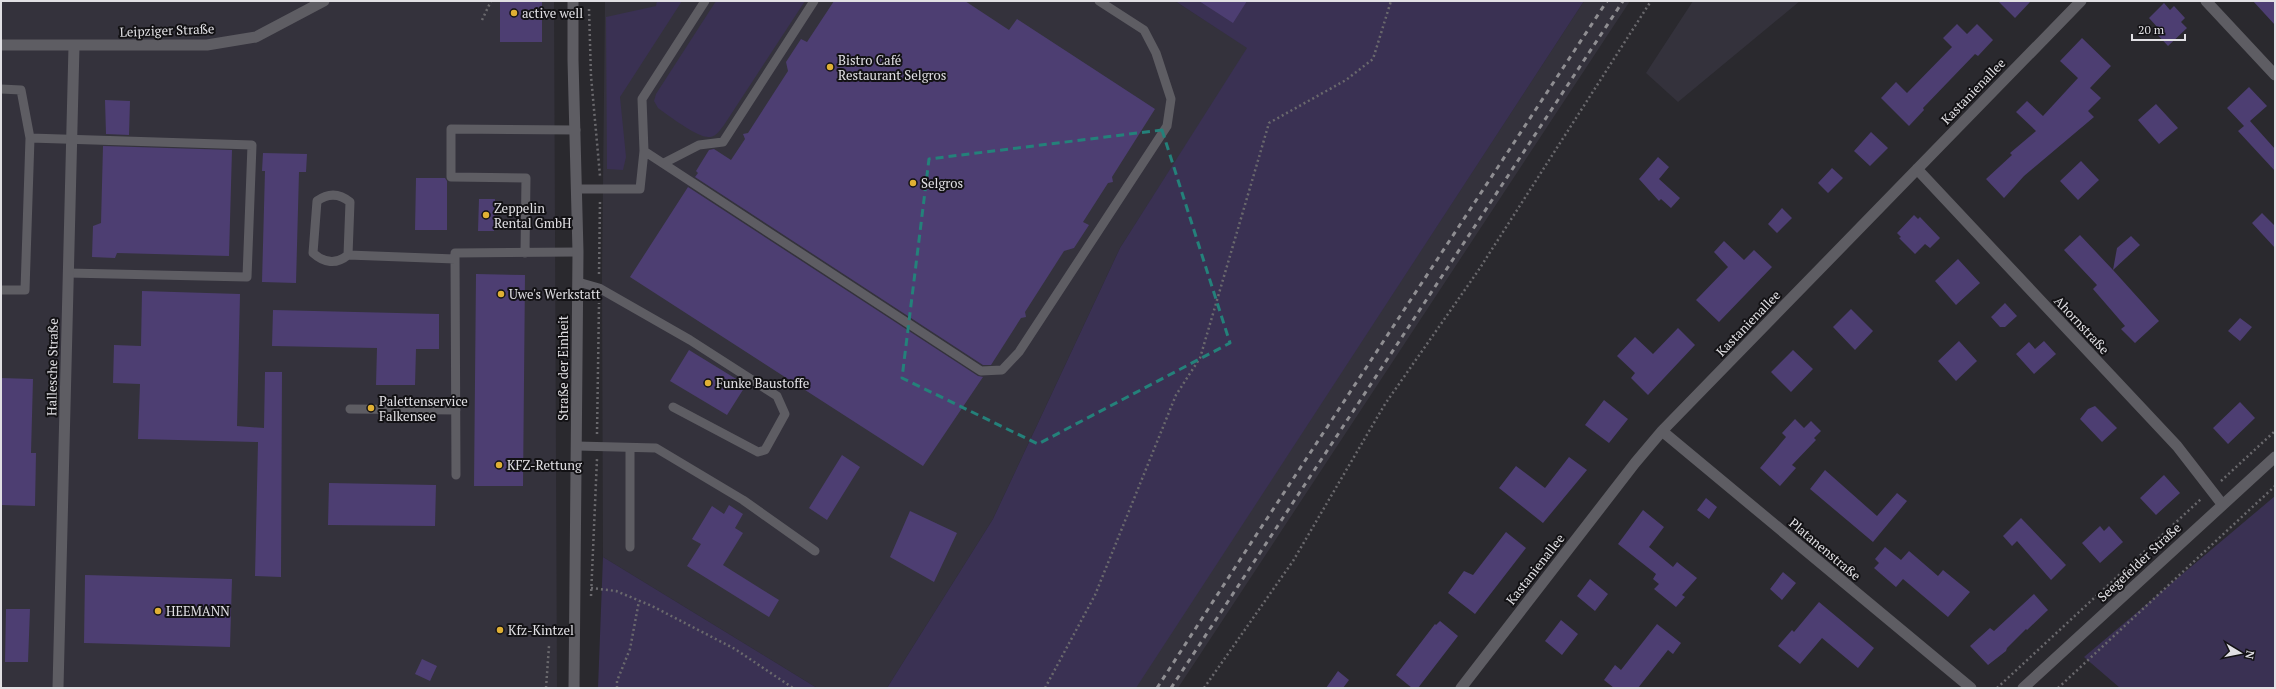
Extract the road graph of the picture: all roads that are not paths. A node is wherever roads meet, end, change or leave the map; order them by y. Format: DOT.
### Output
graph roads {
  1 [pos="324,1"];
  2 [pos="573,1"];
  3 [pos="705,1"];
  4 [pos="814,1"];
  5 [pos="1099,1"];
  6 [pos="2081,1"];
  7 [pos="2206,1"];
  8 [pos="1,45"];
  9 [pos="74,46"];
  10 [pos="2275,75"];
  11 [pos="1,89"];
  12 [pos="576,130"];
  13 [pos="30,138"];
  14 [pos="72,139"];
  15 [pos="644,151"];
  16 [pos="664,163"];
  17 [pos="1917,169"];
  18 [pos="577,189"];
  19 [pos="578,252"];
  20 [pos="525,253"];
  21 [pos="348,255"];
  22 [pos="455,259"];
  23 [pos="68,273"];
  24 [pos="578,282"];
  25 [pos="1,290"];
  26 [pos="673,407"];
  27 [pos="350,409"];
  28 [pos="456,410"];
  29 [pos="1662,431"];
  30 [pos="577,446"];
  31 [pos="630,448"];
  32 [pos="2275,457"];
  33 [pos="456,475"];
  34 [pos="2222,504"];
  35 [pos="630,547"];
  36 [pos="815,550"];
  37 [pos="58,688"];
  38 [pos="574,688"];
  39 [pos="1460,688"];
  40 [pos="1971,688"];
  41 [pos="2023,688"];
  1 -- 9 [label="street, Leipziger Straße"];
  2 -- 12 [label="street, Straße der Einheit"];
  3 -- 15 [label="lane"];
  4 -- 16 [label="lane"];
  5 -- 16 [label="lane"];
  6 -- 17 [label="street, Kastanienallee"];
  7 -- 10 [label="street"];
  8 -- 9 [label="street, Leipziger Straße"];
  9 -- 14 [label="street, Hallesche Straße"];
  11 -- 13 [label="lane"];
  12 -- 18 [label="street, Straße der Einheit"];
  12 -- 20 [label="lane"];
  13 -- 14 [label="lane"];
  13 -- 25 [label="lane"];
  14 -- 23 [label="street, Hallesche Straße"];
  14 -- 23 [label="lane"];
  15 -- 16 [label="lane"];
  15 -- 18 [label="lane"];
  17 -- 29 [label="street, Kastanienallee"];
  17 -- 34 [label="street, Ahornstraße"];
  18 -- 19 [label="street, Straße der Einheit"];
  19 -- 20 [label="lane"];
  19 -- 24 [label="street, Straße der Einheit"];
  20 -- 22 [label="lane"];
  21 -- 21 [label="lane"];
  21 -- 22 [label="lane"];
  22 -- 28 [label="lane"];
  23 -- 37 [label="street, Hallesche Straße"];
  24 -- 26 [label="lane"];
  24 -- 30 [label="street, Straße der Einheit"];
  27 -- 28 [label="lane"];
  28 -- 33 [label="lane"];
  29 -- 39 [label="street, Kastanienallee"];
  29 -- 40 [label="street, Platanenstraße"];
  30 -- 31 [label="lane"];
  30 -- 38 [label="street, Straße der Einheit"];
  31 -- 35 [label="lane"];
  31 -- 36 [label="lane"];
  32 -- 34 [label="street, Seegefelder Straße"];
  34 -- 41 [label="street, Seegefelder Straße"];
}
